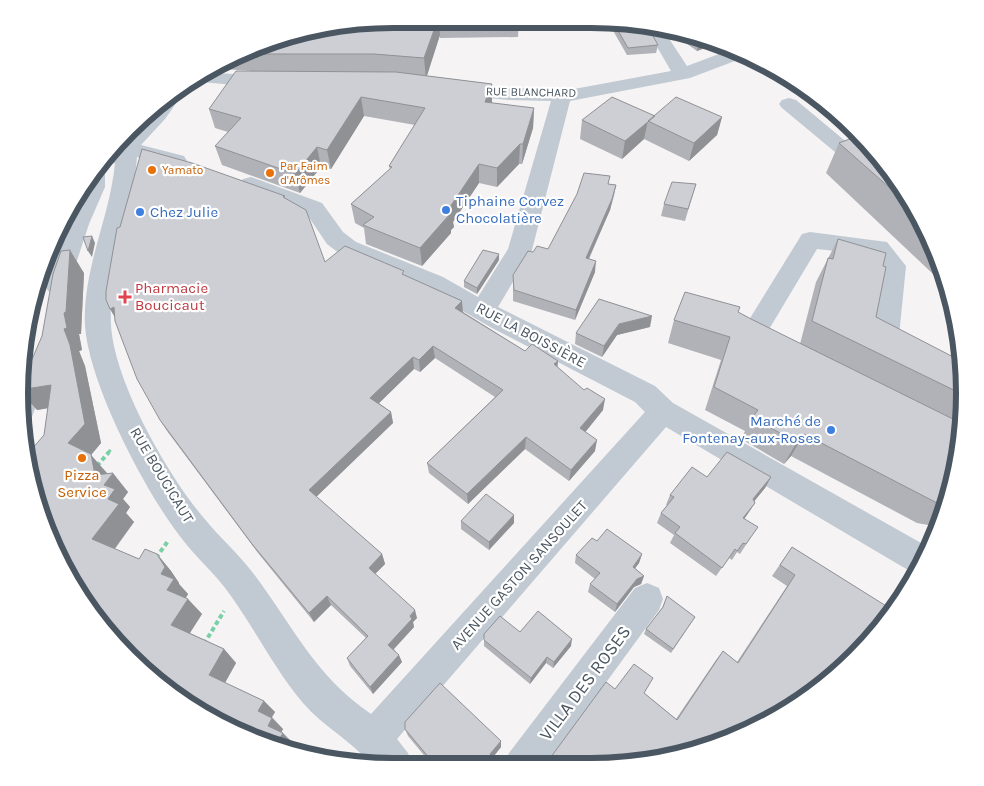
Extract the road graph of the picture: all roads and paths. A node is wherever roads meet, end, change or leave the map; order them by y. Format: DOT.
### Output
graph roads {
  1 [pos="657,34"];
  2 [pos="732,56"];
  3 [pos="683,74"];
  4 [pos="206,78"];
  5 [pos="288,82"];
  6 [pos="434,87"];
  7 [pos="562,95"];
  8 [pos="790,104"];
  9 [pos="158,113"];
  10 [pos="127,148"];
  11 [pos="117,153"];
  12 [pos="196,166"];
  13 [pos="234,179"];
  14 [pos="94,183"];
  15 [pos="901,199"];
  16 [pos="52,304"];
  17 [pos="483,310"];
  18 [pos="46,339"];
  19 [pos="796,357"];
  20 [pos="956,375"];
  21 [pos="28,394"];
  22 [pos="664,411"];
  23 [pos="132,424"];
  24 [pos="94,470"];
  25 [pos="184,518"];
  26 [pos="917,558"];
  27 [pos="151,566"];
  28 [pos="241,583"];
  29 [pos="647,599"];
  30 [pos="203,647"];
  31 [pos="374,740"];
  32 [pos="389,758"];
  33 [pos="528,758"];
  1 -- 3 [label="street"];
  2 -- 3 [label="street, RUE BLANCHARD"];
  3 -- 7 [label="street, RUE BLANCHARD"];
  4 -- 5 [label="street"];
  6 -- 7 [label="street, RUE BLANCHARD"];
  7 -- 17 [label="street"];
  8 -- 15 [label="street"];
  9 -- 10 [label="street"];
  10 -- 11 [label="street"];
  10 -- 12 [label="street"];
  10 -- 23 [label="street, RUE BOUCICAUT"];
  13 -- 17 [label="street, RUE LA BOISSIÈRE"];
  14 -- 16 [label="street"];
  17 -- 22 [label="street, RUE LA BOISSIÈRE"];
  18 -- 21 [label="street"];
  19 -- 20 [label="street"];
  22 -- 26 [label="street, RUE LA BOISSIÈRE"];
  22 -- 31 [label="street, AVENUE GASTON SANSOULET"];
  23 -- 24 [label="path"];
  23 -- 25 [label="street, RUE BOUCICAUT"];
  25 -- 27 [label="path"];
  25 -- 28 [label="street, RUE BOUCICAUT"];
  28 -- 30 [label="path"];
  28 -- 31 [label="street, RUE BOUCICAUT"];
  29 -- 33 [label="street, VILLA DES ROSES"];
  31 -- 32 [label="street, RUE BOUCICAUT"];
}
